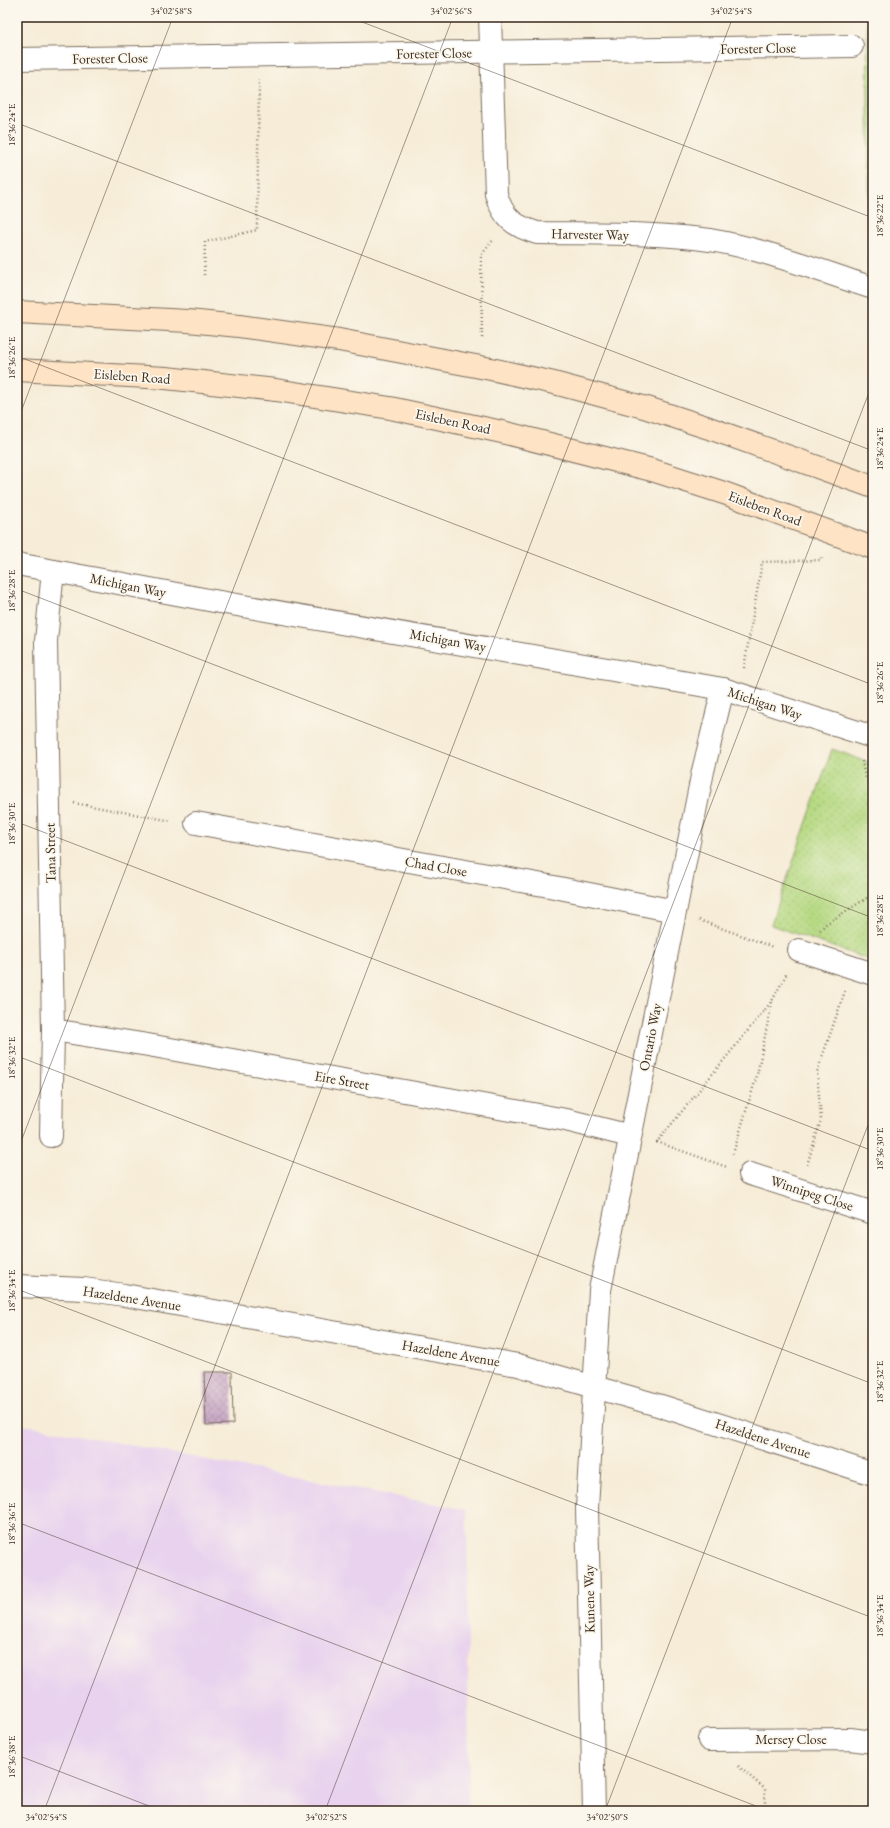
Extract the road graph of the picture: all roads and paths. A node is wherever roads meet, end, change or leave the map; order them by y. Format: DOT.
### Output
graph roads {
  1 [pos="490,17"];
  2 [pos="852,46"];
  3 [pos="491,52"];
  4 [pos="259,55"];
  5 [pos="17,59"];
  6 [pos="508,219"];
  7 [pos="204,275"];
  8 [pos="873,288"];
  9 [pos="17,312"];
  10 [pos="482,338"];
  11 [pos="17,370"];
  12 [pos="873,487"];
  13 [pos="830,533"];
  14 [pos="873,548"];
  15 [pos="17,564"];
  16 [pos="53,571"];
  17 [pos="730,691"];
  18 [pos="866,735"];
  19 [pos="873,795"];
  20 [pos="49,798"];
  21 [pos="196,824"];
  22 [pos="873,894"];
  23 [pos="675,911"];
  24 [pos="799,950"];
  25 [pos="863,971"];
  26 [pos="772,1001"];
  27 [pos="53,1030"];
  28 [pos="51,1136"];
  29 [pos="630,1136"];
  30 [pos="657,1142"];
  31 [pos="729,1168"];
  32 [pos="750,1174"];
  33 [pos="799,1189"];
  34 [pos="873,1213"];
  35 [pos="17,1286"];
  36 [pos="593,1387"];
  37 [pos="873,1474"];
  38 [pos="709,1740"];
  39 [pos="873,1742"];
  40 [pos="594,1811"];
  41 [pos="765,1811"];
  1 -- 3 [label="street, Harvester Way"];
  2 -- 3 [label="street, Forester Close"];
  3 -- 4 [label="street, Forester Close"];
  3 -- 6 [label="street, Harvester Way"];
  4 -- 5 [label="street, Forester Close"];
  4 -- 7 [label="path"];
  6 -- 8 [label="street, Harvester Way"];
  6 -- 10 [label="path"];
  9 -- 12 [label="main road"];
  11 -- 13 [label="main road, Eisleben Road"];
  13 -- 14 [label="main road, Eisleben Road"];
  13 -- 17 [label="path"];
  15 -- 16 [label="street, Michigan Way"];
  16 -- 17 [label="street, Michigan Way"];
  16 -- 20 [label="street, Tana Street"];
  17 -- 18 [label="street, Michigan Way"];
  17 -- 23 [label="street, Ontario Way"];
  18 -- 19 [label="path"];
  20 -- 21 [label="path"];
  20 -- 27 [label="street, Tana Street"];
  21 -- 23 [label="street, Chad Close"];
  22 -- 24 [label="path"];
  23 -- 24 [label="path"];
  23 -- 29 [label="street, Ontario Way"];
  24 -- 25 [label="street"];
  24 -- 26 [label="path"];
  25 -- 33 [label="path"];
  26 -- 30 [label="path"];
  26 -- 31 [label="path"];
  27 -- 28 [label="street, Tana Street"];
  27 -- 29 [label="street, Eire Street"];
  29 -- 30 [label="path"];
  29 -- 36 [label="street, Ontario Way"];
  30 -- 31 [label="path"];
  31 -- 32 [label="path"];
  32 -- 33 [label="street, Winnipeg Close"];
  33 -- 34 [label="street, Winnipeg Close"];
  35 -- 36 [label="street, Hazeldene Avenue"];
  36 -- 37 [label="street, Hazeldene Avenue"];
  36 -- 40 [label="street, Kunene Way"];
  38 -- 39 [label="street, Mersey Close"];
  38 -- 41 [label="path"];
}
